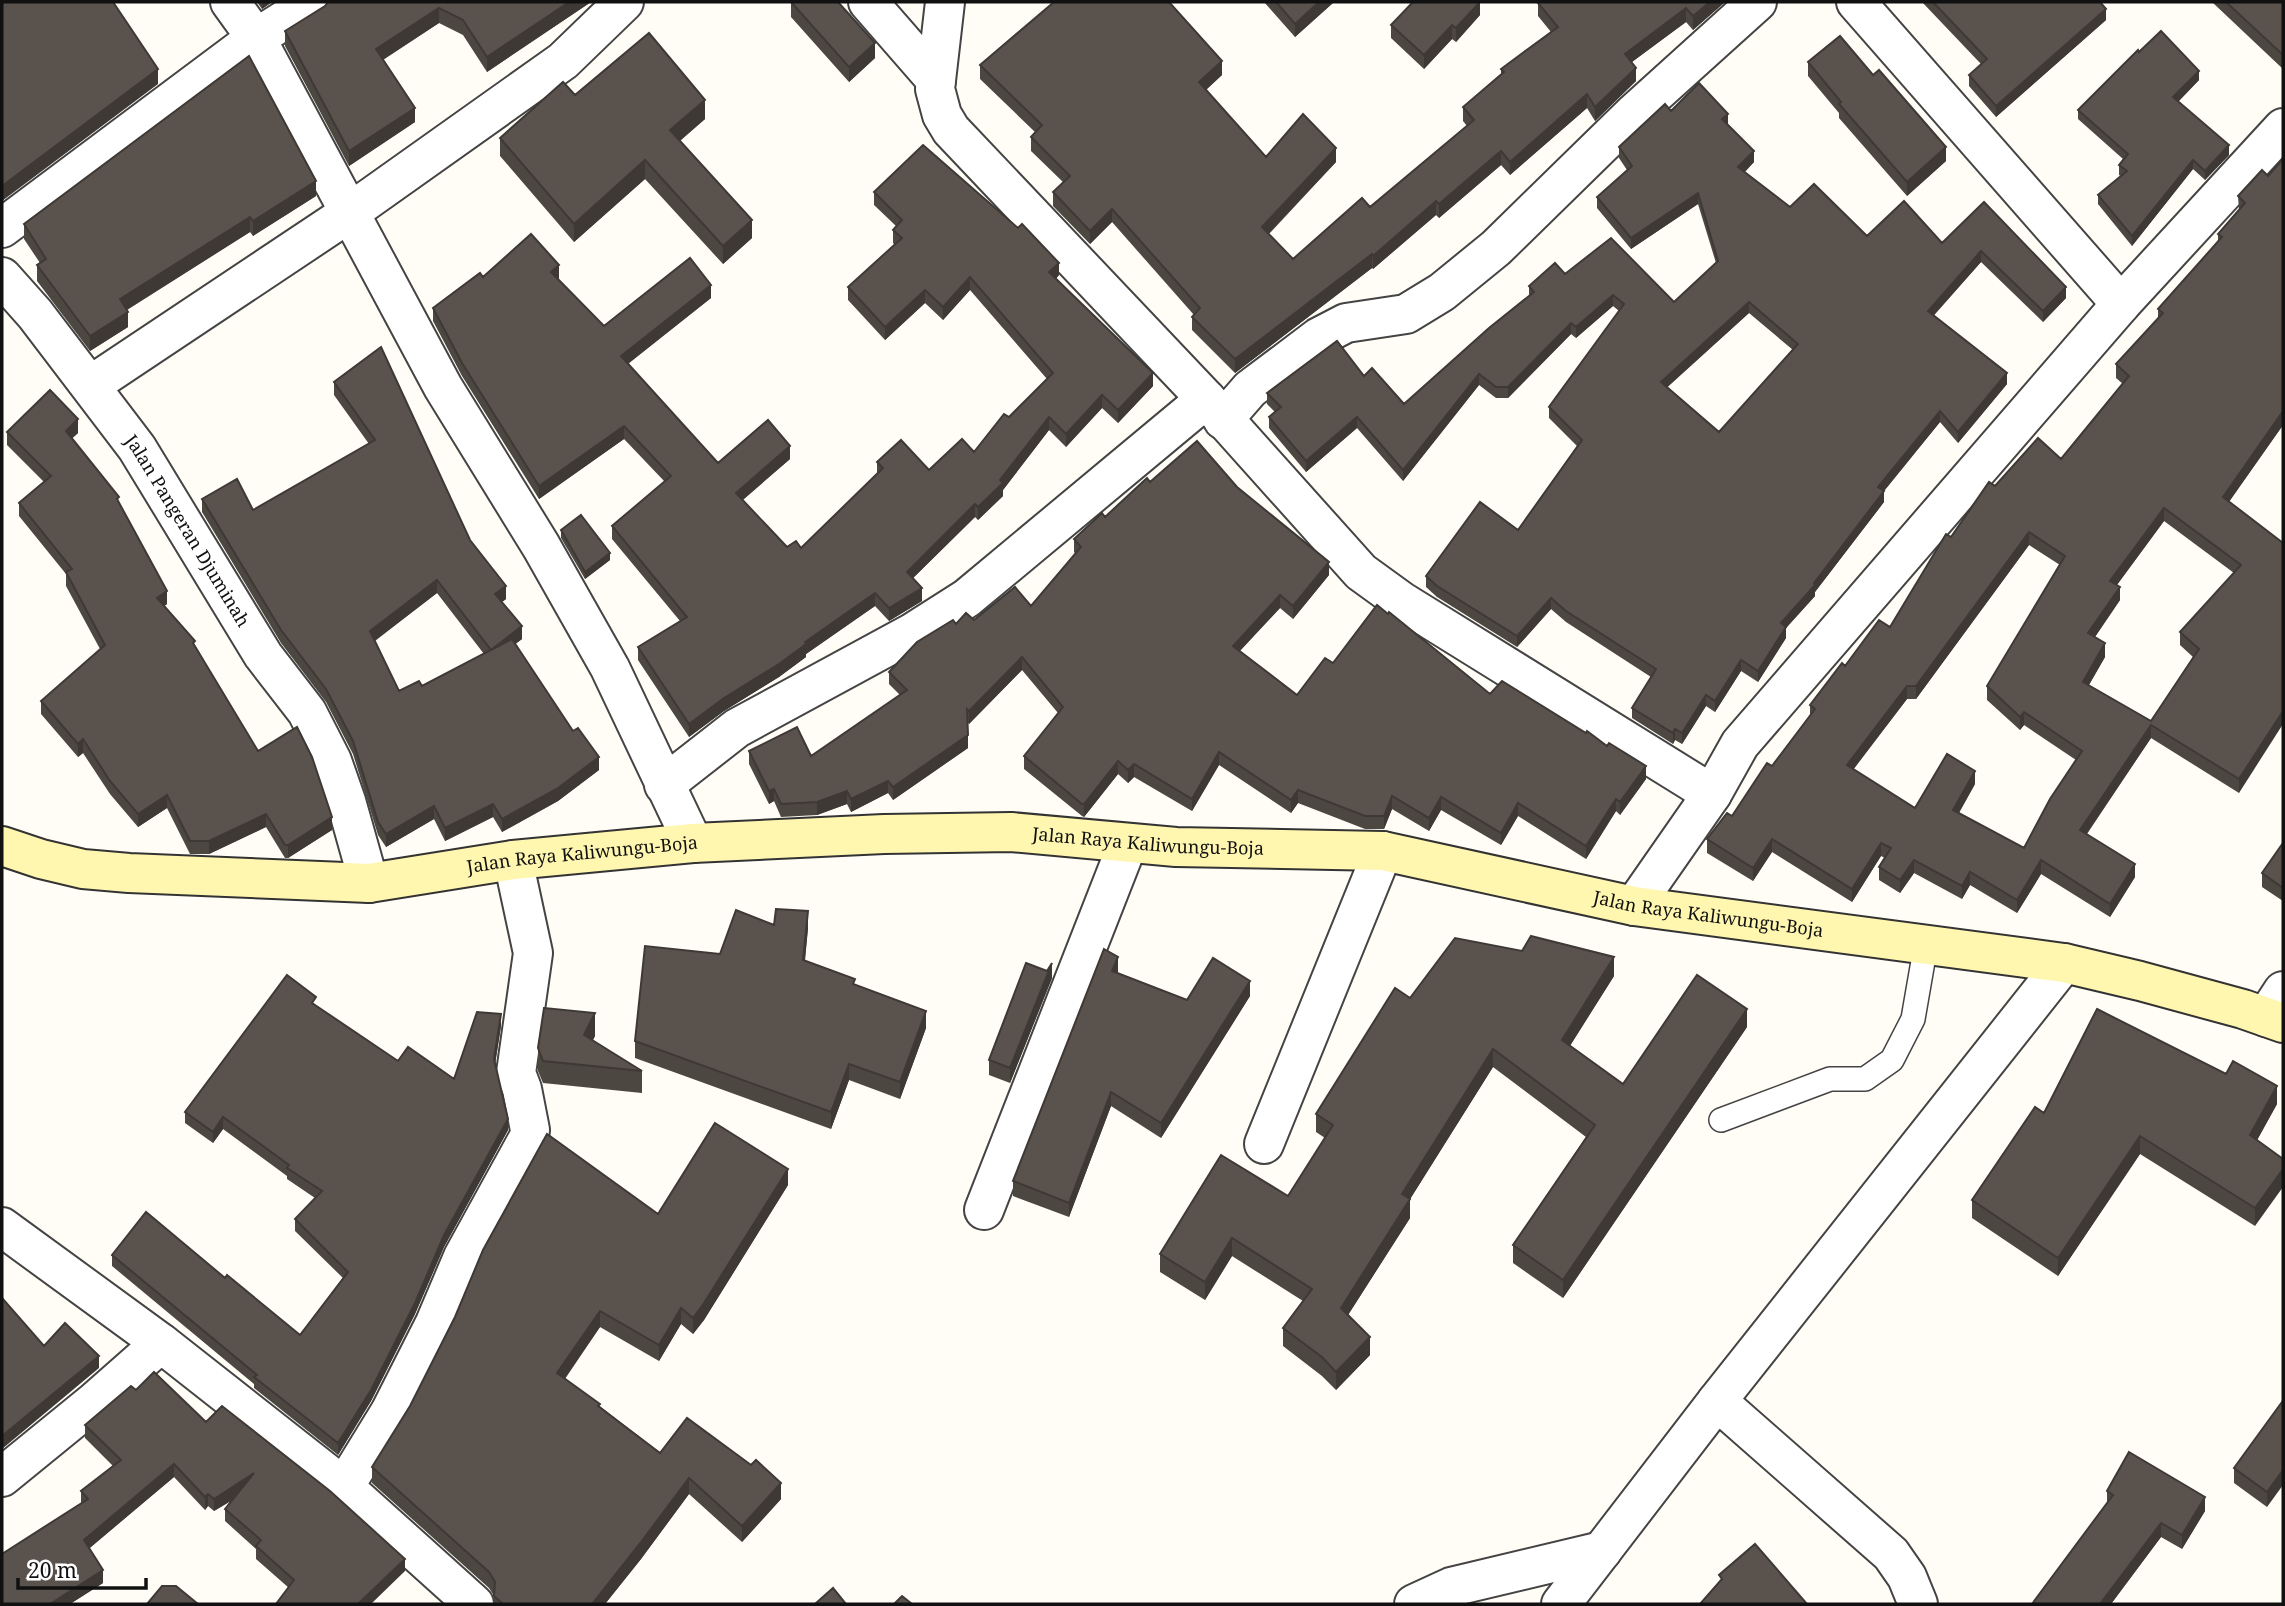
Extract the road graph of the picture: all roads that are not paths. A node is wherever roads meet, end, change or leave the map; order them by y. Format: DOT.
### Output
graph roads {
  1 [pos="230,2"];
  2 [pos="313,2"];
  3 [pos="624,2"];
  4 [pos="868,2"];
  5 [pos="945,2"];
  6 [pos="1757,2"];
  7 [pos="1856,2"];
  8 [pos="256,38"];
  9 [pos="936,80"];
  10 [pos="2283,128"];
  11 [pos="349,213"];
  12 [pos="2,228"];
  13 [pos="2,277"];
  14 [pos="2120,304"];
  15 [pos="91,385"];
  16 [pos="1215,409"];
  17 [pos="664,785"];
  18 [pos="1712,794"];
  19 [pos="694,843"];
  20 [pos="1128,843"];
  21 [pos="2,846"];
  22 [pos="1383,851"];
  23 [pos="513,860"];
  24 [pos="365,870"];
  25 [pos="1634,906"];
  26 [pos="1926,944"];
  27 [pos="2064,964"];
  28 [pos="2278,1010"];
  29 [pos="1721,1120"];
  30 [pos="1264,1144"];
  31 [pos="984,1210"];
  32 [pos="2,1227"];
  33 [pos="161,1343"];
  34 [pos="1717,1401"];
  35 [pos="2,1477"];
  36 [pos="344,1487"];
  37 [pos="1602,1551"];
  38 [pos="474,1604"];
  39 [pos="1414,1604"];
  40 [pos="1561,1604"];
  41 [pos="1917,1604"];
  1 -- 8 [label="street"];
  2 -- 8 [label="street"];
  3 -- 11 [label="street"];
  4 -- 9 [label="street"];
  5 -- 9 [label="street"];
  6 -- 16 [label="street"];
  7 -- 14 [label="street"];
  8 -- 11 [label="street"];
  8 -- 12 [label="street"];
  9 -- 16 [label="street"];
  10 -- 14 [label="street"];
  11 -- 15 [label="street"];
  11 -- 17 [label="street"];
  13 -- 15 [label="street, Jalan Pangeran Djuminah"];
  14 -- 18 [label="street"];
  15 -- 24 [label="street, Jalan Pangeran Djuminah"];
  16 -- 17 [label="street"];
  16 -- 18 [label="street"];
  17 -- 19 [label="street"];
  18 -- 25 [label="street"];
  19 -- 20 [label="main road, Jalan Raya Kaliwungu-Boja"];
  19 -- 23 [label="main road, Jalan Raya Kaliwungu-Boja"];
  20 -- 22 [label="main road, Jalan Raya Kaliwungu-Boja"];
  20 -- 31 [label="street"];
  21 -- 24 [label="main road, Jalan Raya Kaliwungu-Boja"];
  22 -- 25 [label="main road, Jalan Raya Kaliwungu-Boja"];
  22 -- 30 [label="street"];
  23 -- 24 [label="main road, Jalan Raya Kaliwungu-Boja"];
  23 -- 36 [label="street"];
  25 -- 26 [label="main road, Jalan Raya Kaliwungu-Boja"];
  26 -- 27 [label="main road, Jalan Raya Kaliwungu-Boja"];
  26 -- 29 [label="lane"];
  27 -- 28 [label="main road, Jalan Raya Kaliwungu-Boja"];
  27 -- 34 [label="street"];
  32 -- 33 [label="street"];
  33 -- 35 [label="street"];
  33 -- 36 [label="street"];
  34 -- 37 [label="street"];
  34 -- 41 [label="street"];
  36 -- 38 [label="street"];
  37 -- 39 [label="street"];
  37 -- 40 [label="street"];
}
